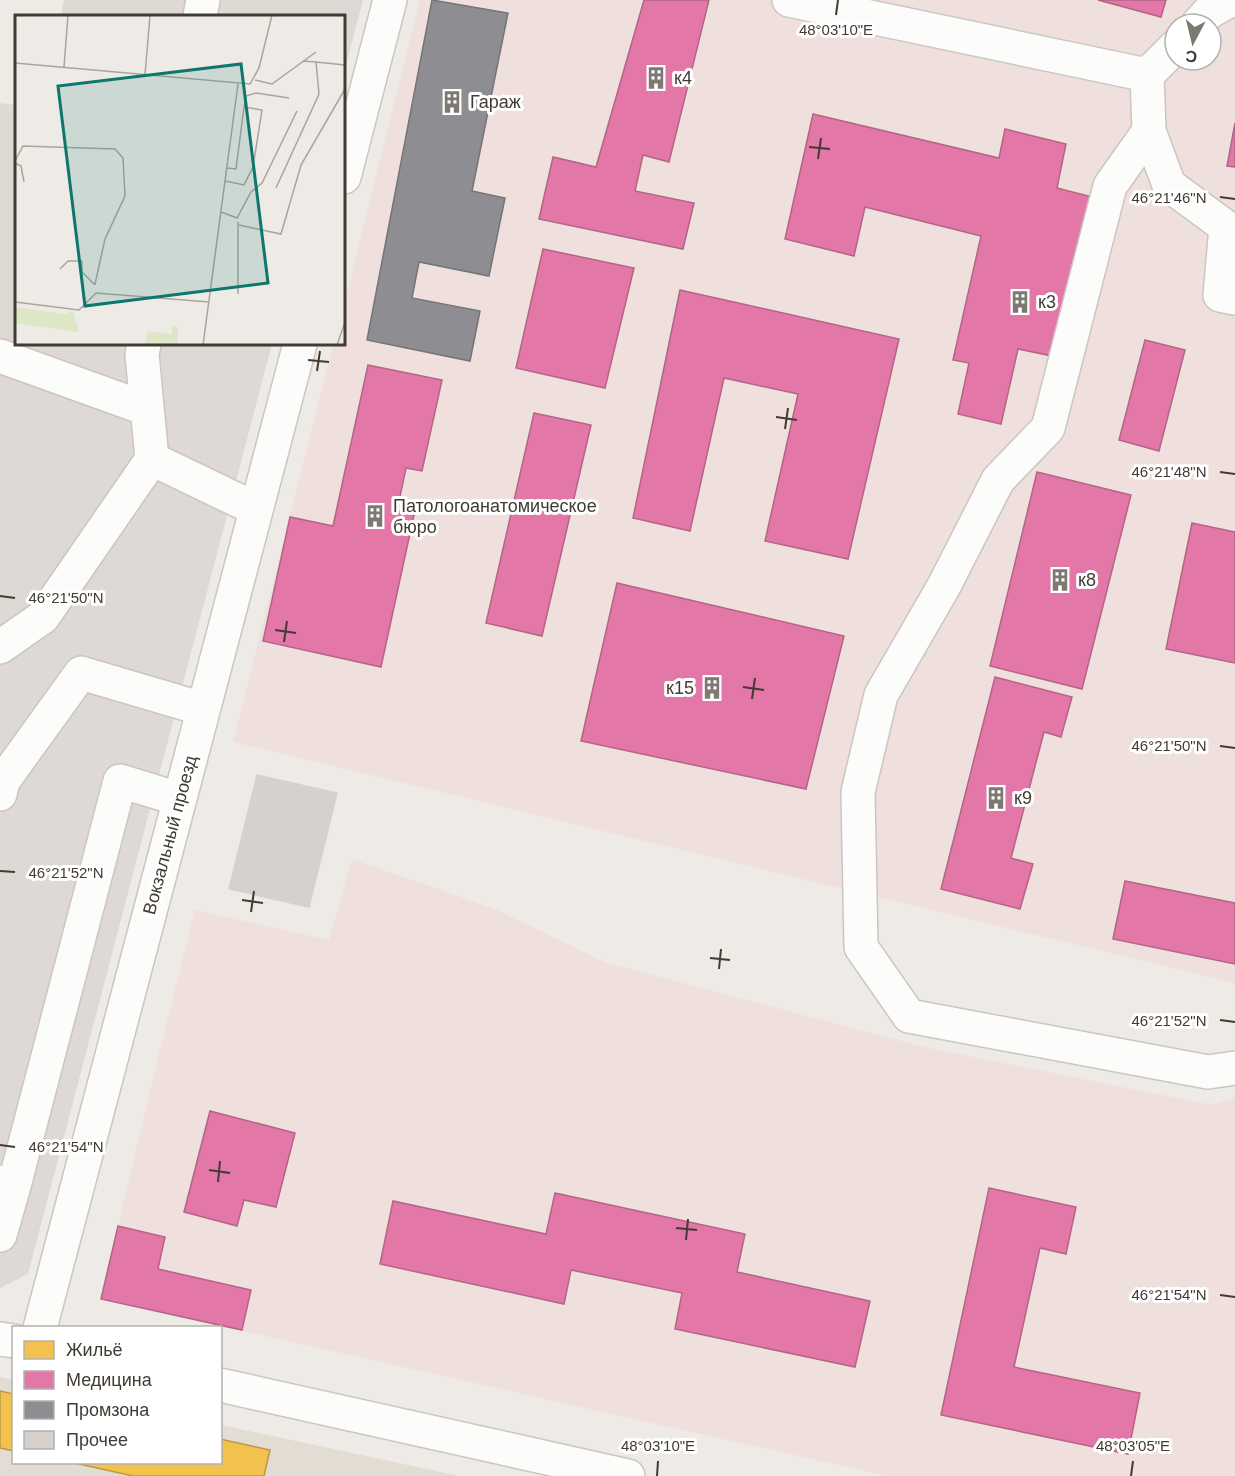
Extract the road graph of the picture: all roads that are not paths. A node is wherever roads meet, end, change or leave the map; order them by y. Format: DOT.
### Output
graph roads {
  1 [pos="203,0"];
  2 [pos="390,0"];
  3 [pos="789,0"];
  4 [pos="1231,0"];
  5 [pos="1209,12"];
  6 [pos="200,15"];
  7 [pos="1163,59"];
  8 [pos="1147,75"];
  9 [pos="1149,131"];
  10 [pos="345,173"];
  11 [pos="1235,298"];
  12 [pos="144,345"];
  13 [pos="300,345"];
  14 [pos="0,356"];
  15 [pos="147,409"];
  16 [pos="152,459"];
  17 [pos="256,509"];
  18 [pos="0,647"];
  19 [pos="203,709"];
  20 [pos="0,794"];
  21 [pos="179,799"];
  22 [pos="1235,1068"];
  23 [pos="7,1184"];
  24 [pos="0,1235"];
  25 [pos="41,1326"];
  26 [pos="222,1385"];
  27 [pos="627,1476"];
  1 -- 6 [label="street"];
  2 -- 10 [label="street"];
  3 -- 8 [label="street"];
  4 -- 5 [label="street"];
  7 -- 8 [label="street"];
  8 -- 9 [label="street"];
  9 -- 11 [label="street"];
  9 -- 22 [label="street"];
  12 -- 15 [label="street"];
  13 -- 17 [label="street, Вокзальный проезд"];
  14 -- 15 [label="street"];
  15 -- 16 [label="street"];
  16 -- 17 [label="street"];
  16 -- 18 [label="street"];
  17 -- 19 [label="street, Вокзальный проезд"];
  19 -- 20 [label="street"];
  19 -- 21 [label="street, Вокзальный проезд"];
  21 -- 23 [label="street"];
  21 -- 25 [label="street, Вокзальный проезд"];
  23 -- 24 [label="street"];
  26 -- 27 [label="street"];
}
